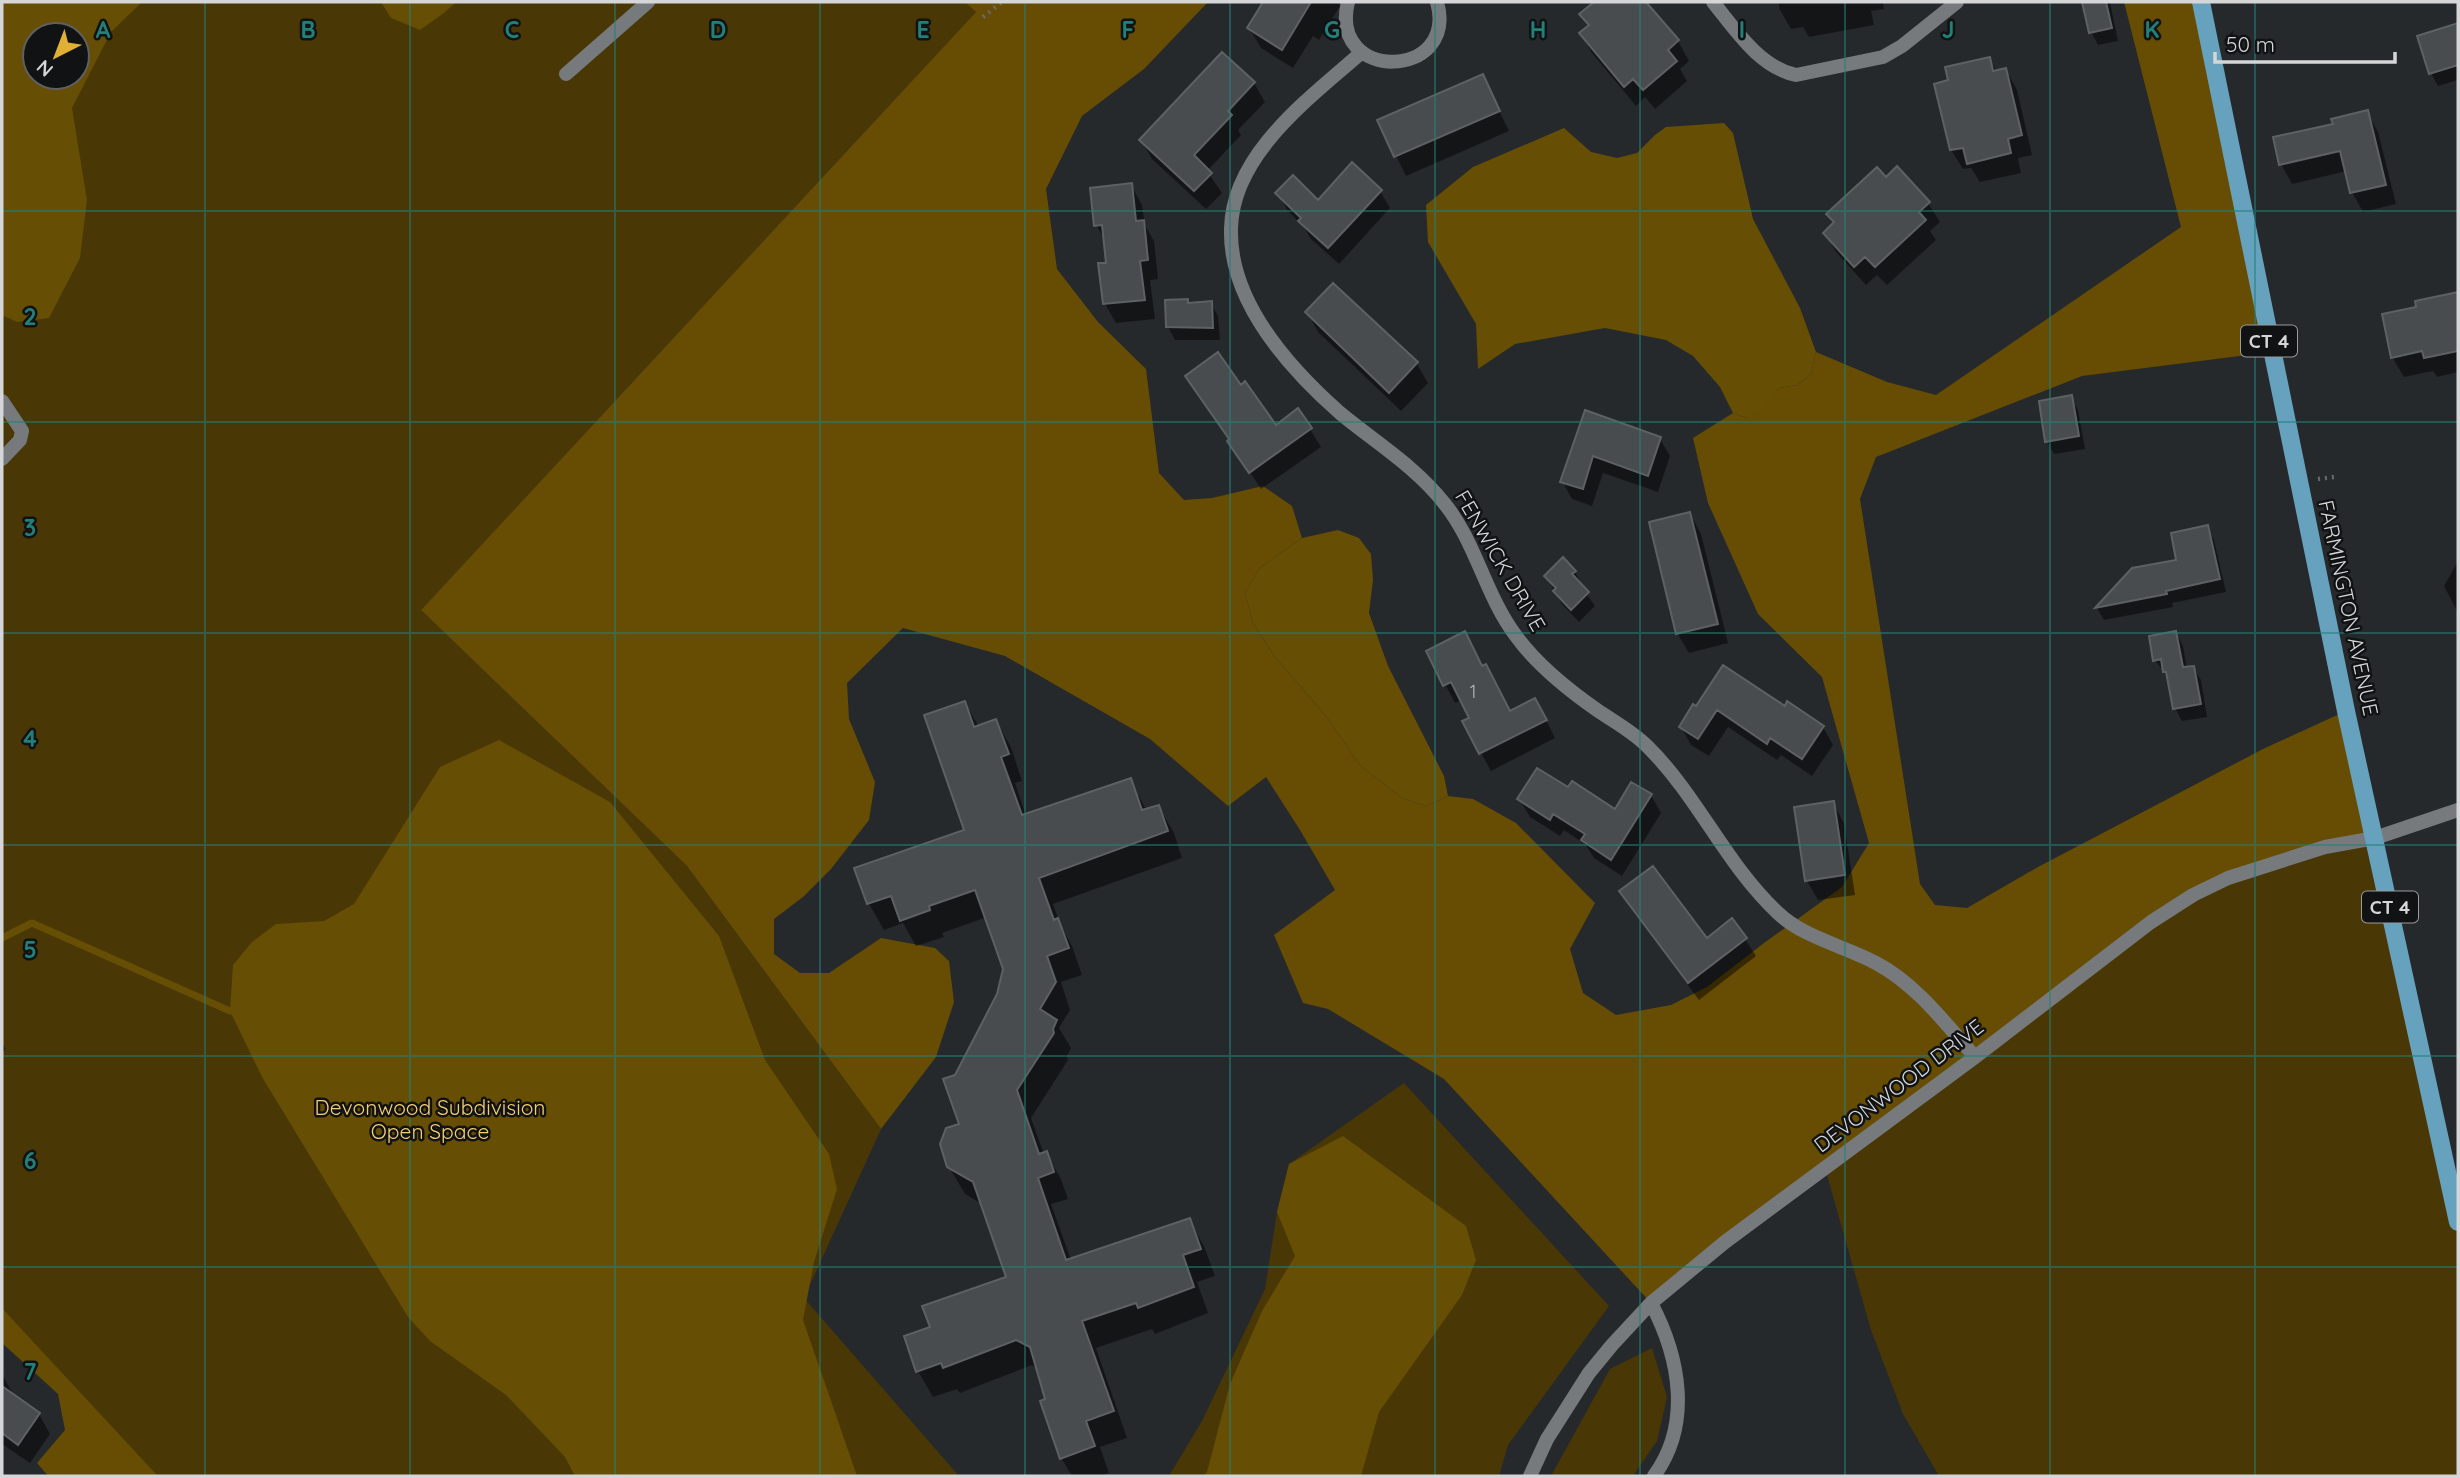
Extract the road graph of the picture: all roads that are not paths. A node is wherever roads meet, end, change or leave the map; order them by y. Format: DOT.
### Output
graph roads {
  1 [pos="648,2"];
  2 [pos="1348,2"];
  3 [pos="1437,2"];
  4 [pos="1713,2"];
  5 [pos="1957,2"];
  6 [pos="2201,2"];
  7 [pos="1362,52"];
  8 [pos="566,74"];
  9 [pos="2,401"];
  10 [pos="2,459"];
  11 [pos="2458,810"];
  12 [pos="2375,838"];
  13 [pos="1975,1057"];
  14 [pos="2458,1222"];
  15 [pos="1651,1303"];
  16 [pos="1531,1476"];
  17 [pos="1654,1476"];
  1 -- 8 [label="street"];
  2 -- 7 [label="street"];
  3 -- 7 [label="street"];
  4 -- 5 [label="street"];
  6 -- 12 [label="main road, FARMINGTON AVENUE / CT 4"];
  7 -- 13 [label="street, FENWICK DRIVE"];
  9 -- 10 [label="street"];
  11 -- 12 [label="street, DEVONWOOD DRIVE"];
  12 -- 13 [label="street, DEVONWOOD DRIVE"];
  12 -- 14 [label="main road, FARMINGTON AVENUE / CT 4"];
  13 -- 15 [label="street, DEVONWOOD DRIVE"];
  15 -- 16 [label="street, DEVONWOOD DRIVE"];
  15 -- 17 [label="street"];
}
